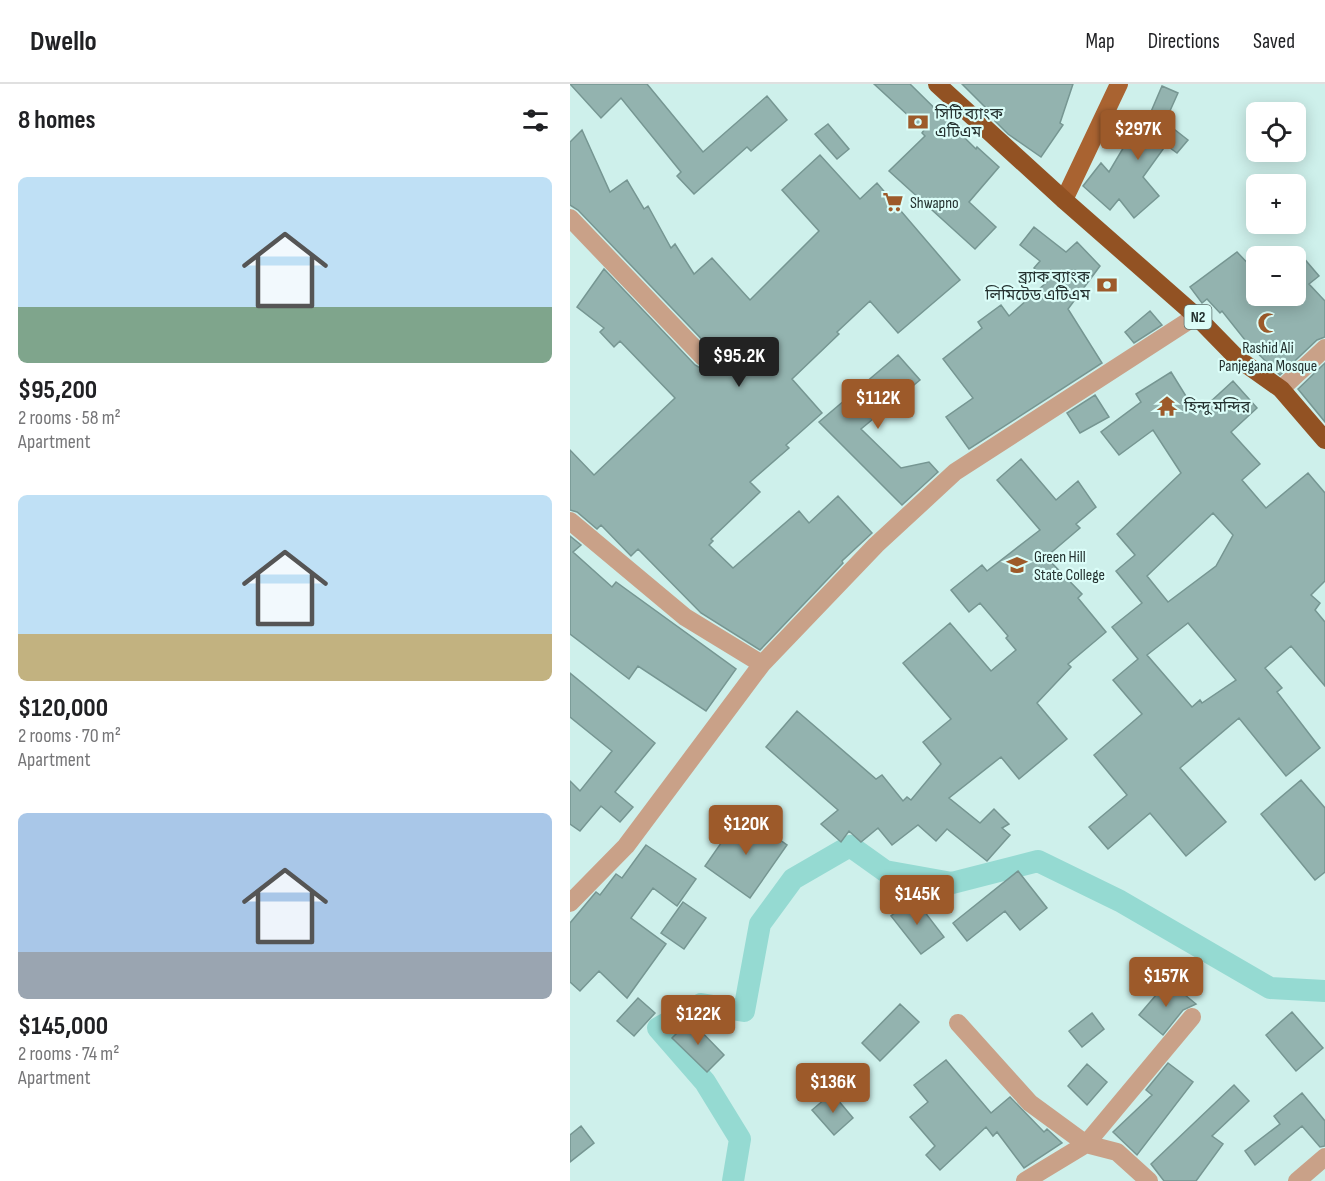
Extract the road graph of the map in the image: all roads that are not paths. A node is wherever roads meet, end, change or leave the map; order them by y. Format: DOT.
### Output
graph roads {
  1 [pos="937,84"];
  2 [pos="1119,84"];
  3 [pos="1064,200"];
  4 [pos="570,218"];
  5 [pos="1196,316"];
  6 [pos="1325,348"];
  7 [pos="702,357"];
  8 [pos="1281,389"];
  9 [pos="1325,441"];
  10 [pos="570,521"];
  11 [pos="762,664"];
  12 [pos="570,903"];
  13 [pos="1192,1017"];
  14 [pos="957,1023"];
  15 [pos="1086,1144"];
  16 [pos="1325,1157"];
  17 [pos="1025,1181"];
  18 [pos="1149,1181"];
  19 [pos="1297,1181"];
  1 -- 3 [label="highway, N2"];
  2 -- 3 [label="main road"];
  3 -- 5 [label="highway, N2"];
  4 -- 7 [label="street"];
  5 -- 8 [label="highway, N2"];
  5 -- 11 [label="street"];
  6 -- 8 [label="street"];
  8 -- 9 [label="highway, N2"];
  10 -- 11 [label="street"];
  11 -- 12 [label="street"];
  13 -- 15 [label="street"];
  14 -- 15 [label="street"];
  15 -- 17 [label="street"];
  15 -- 18 [label="street"];
  16 -- 19 [label="street"];
}
